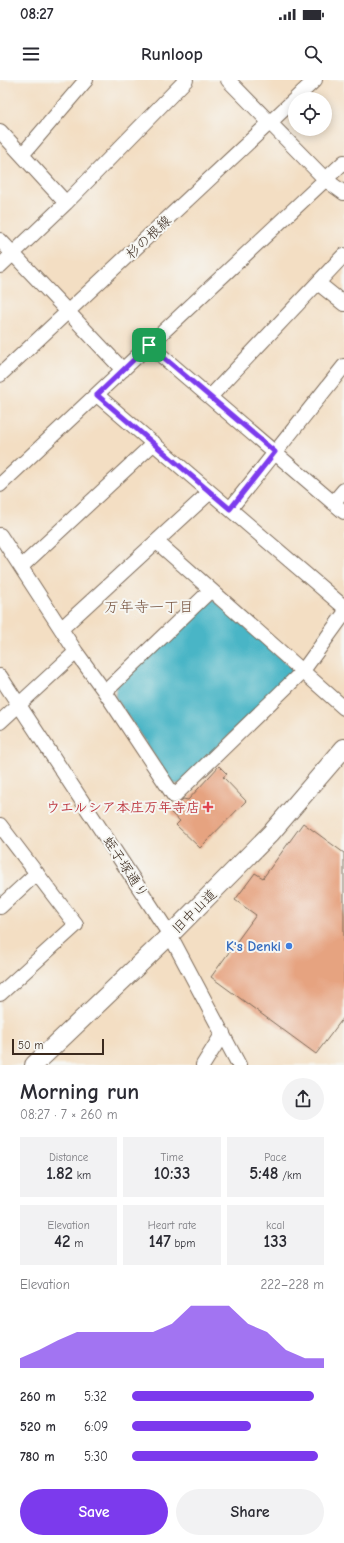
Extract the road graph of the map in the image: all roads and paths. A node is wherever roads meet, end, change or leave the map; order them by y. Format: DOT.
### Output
graph roads {
  1 [pos="86,80"];
  2 [pos="186,80"];
  3 [pos="228,80"];
  4 [pos="315,80"];
  5 [pos="302,92"];
  6 [pos="288,106"];
  7 [pos="270,123"];
  8 [pos="0,131"];
  9 [pos="22,156"];
  10 [pos="344,162"];
  11 [pos="326,180"];
  12 [pos="344,193"];
  13 [pos="66,203"];
  14 [pos="0,240"];
  15 [pos="13,254"];
  16 [pos="344,255"];
  17 [pos="0,266"];
  18 [pos="318,283"];
  19 [pos="344,304"];
  20 [pos="68,312"];
  21 [pos="149,345"];
  22 [pos="344,366"];
  23 [pos="123,370"];
  24 [pos="0,375"];
  25 [pos="97,395"];
  26 [pos="210,397"];
  27 [pos="154,443"];
  28 [pos="275,452"];
  29 [pos="0,485"];
  30 [pos="344,490"];
  31 [pos="210,492"];
  32 [pos="333,503"];
  33 [pos="230,509"];
  34 [pos="344,512"];
  35 [pos="0,535"];
  36 [pos="157,542"];
  37 [pos="21,567"];
  38 [pos="211,590"];
  39 [pos="344,607"];
  40 [pos="344,614"];
  41 [pos="61,629"];
  42 [pos="76,652"];
  43 [pos="302,672"];
  44 [pos="0,676"];
  45 [pos="105,692"];
  46 [pos="20,705"];
  47 [pos="344,708"];
  48 [pos="0,722"];
  49 [pos="344,748"];
  50 [pos="0,825"];
  51 [pos="37,873"];
  52 [pos="0,907"];
  53 [pos="170,934"];
  54 [pos="0,994"];
  55 [pos="223,1034"];
  56 [pos="34,1065"];
  57 [pos="203,1065"];
  58 [pos="240,1065"];
  1 -- 9 [label="street"];
  2 -- 13 [label="street"];
  3 -- 7 [label="street"];
  4 -- 5 [label="street, 杉の根線"];
  6 -- 7 [label="street, 杉の根線"];
  7 -- 11 [label="street"];
  7 -- 20 [label="street, 杉の根線"];
  8 -- 9 [label="street"];
  9 -- 13 [label="street"];
  10 -- 11 [label="street"];
  11 -- 12 [label="street"];
  11 -- 21 [label="street"];
  13 -- 15 [label="street"];
  14 -- 15 [label="street"];
  15 -- 17 [label="street"];
  15 -- 20 [label="street"];
  16 -- 18 [label="street"];
  18 -- 19 [label="street"];
  18 -- 26 [label="street"];
  20 -- 23 [label="street"];
  20 -- 24 [label="street, 杉の根線"];
  21 -- 23 [label="street"];
  21 -- 26 [label="street"];
  22 -- 28 [label="street"];
  23 -- 25 [label="street"];
  25 -- 27 [label="street"];
  25 -- 29 [label="street"];
  26 -- 28 [label="street"];
  27 -- 31 [label="street"];
  27 -- 37 [label="street"];
  28 -- 32 [label="street"];
  28 -- 33 [label="street"];
  30 -- 32 [label="street"];
  31 -- 33 [label="street"];
  31 -- 36 [label="street"];
  32 -- 34 [label="street"];
  33 -- 39 [label="street"];
  35 -- 37 [label="street"];
  36 -- 38 [label="street"];
  36 -- 41 [label="street"];
  37 -- 41 [label="street"];
  38 -- 43 [label="street"];
  38 -- 45 [label="street"];
  40 -- 43 [label="street"];
  41 -- 42 [label="street"];
  42 -- 45 [label="street"];
  42 -- 46 [label="street"];
  43 -- 45 [label="street"];
  43 -- 47 [label="street"];
  44 -- 46 [label="street, 蛭子塚通り"];
  46 -- 48 [label="street"];
  46 -- 53 [label="street, 蛭子塚通り"];
  49 -- 53 [label="main road, 旧中山道"];
  50 -- 51 [label="street"];
  51 -- 52 [label="street"];
  51 -- 54 [label="street"];
  53 -- 55 [label="street, 蛭子塚通り"];
  53 -- 56 [label="main road, 旧中山道"];
  55 -- 57 [label="street"];
  55 -- 58 [label="street, 蛭子塚通り"];
}
